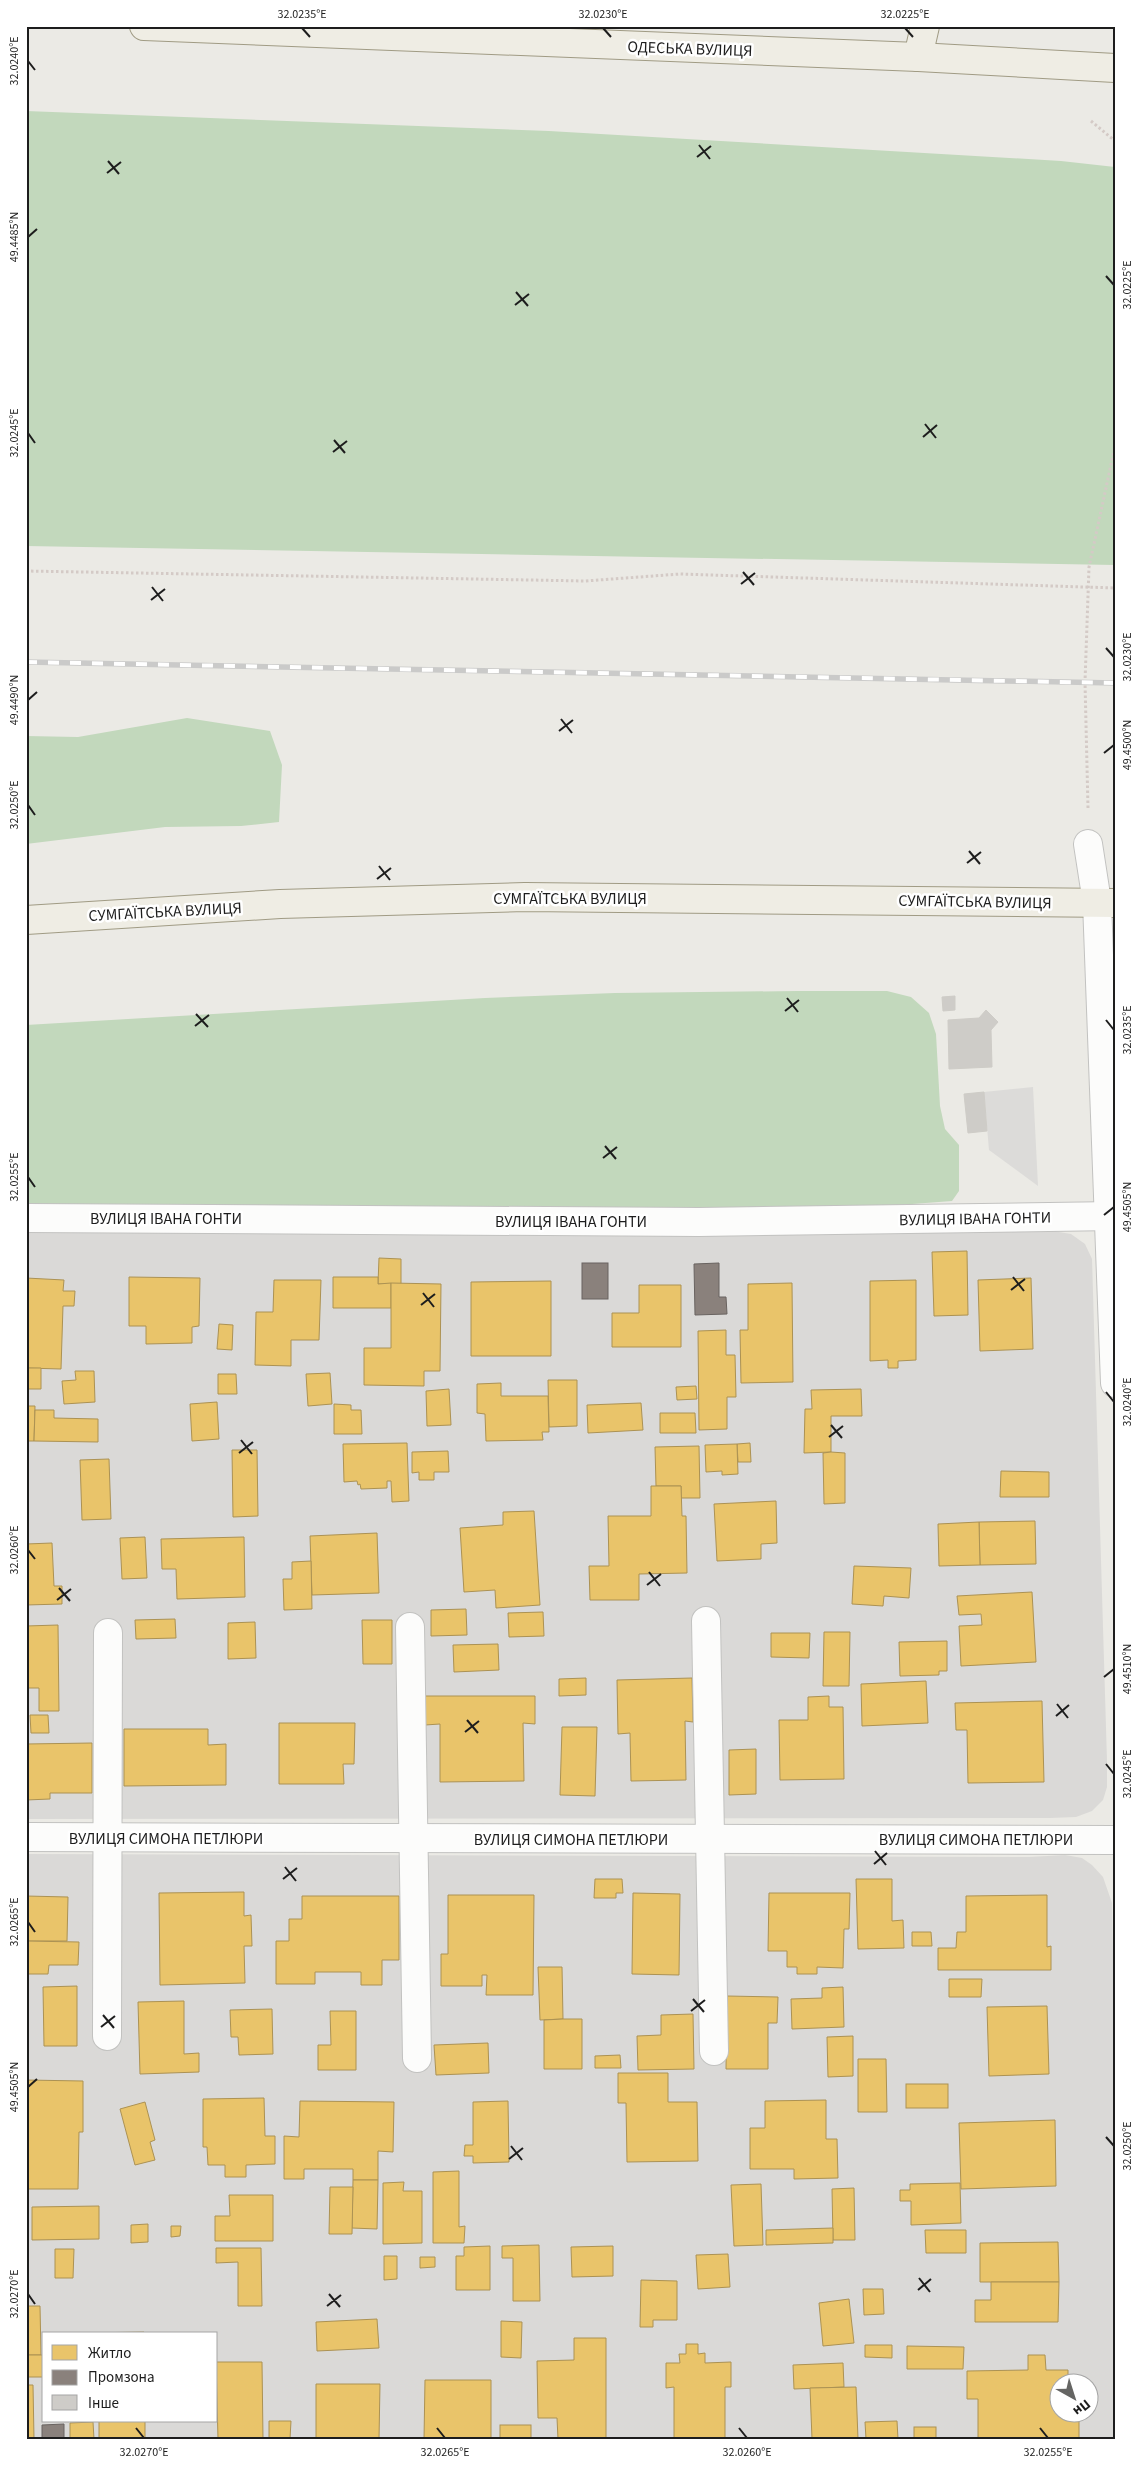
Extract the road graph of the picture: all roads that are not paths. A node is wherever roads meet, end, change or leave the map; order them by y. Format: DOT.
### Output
graph roads {
  1 [pos="144,26"];
  2 [pos="925,26"];
  3 [pos="918,58"];
  4 [pos="1115,68"];
  5 [pos="1088,844"];
  6 [pos="1106,902"];
  7 [pos="26,920"];
  8 [pos="1112,1216"];
  9 [pos="26,1218"];
  10 [pos="1115,1383"];
  11 [pos="706,1621"];
  12 [pos="410,1627"];
  13 [pos="108,1633"];
  14 [pos="107,1837"];
  15 [pos="26,1838"];
  16 [pos="414,1839"];
  17 [pos="710,1839"];
  18 [pos="1115,1840"];
  19 [pos="107,2036"];
  20 [pos="714,2052"];
  21 [pos="417,2058"];
  1 -- 3 [label="main road, ОДЕСЬКА ВУЛИЦЯ"];
  2 -- 3 [label="main road"];
  3 -- 4 [label="main road, ОДЕСЬКА ВУЛИЦЯ"];
  5 -- 6 [label="street"];
  6 -- 7 [label="main road, СУМГАЇТСЬКА ВУЛИЦЯ"];
  6 -- 8 [label="street"];
  8 -- 9 [label="street, ВУЛИЦЯ ІВАНА ГОНТИ"];
  8 -- 10 [label="street"];
  11 -- 17 [label="street"];
  12 -- 16 [label="street"];
  13 -- 14 [label="street"];
  14 -- 15 [label="street, ВУЛИЦЯ СИМОНА ПЕТЛЮРИ"];
  14 -- 16 [label="street, ВУЛИЦЯ СИМОНА ПЕТЛЮРИ"];
  14 -- 19 [label="street"];
  16 -- 17 [label="street, ВУЛИЦЯ СИМОНА ПЕТЛЮРИ"];
  16 -- 21 [label="street"];
  17 -- 18 [label="street, ВУЛИЦЯ СИМОНА ПЕТЛЮРИ"];
  17 -- 20 [label="street"];
}
